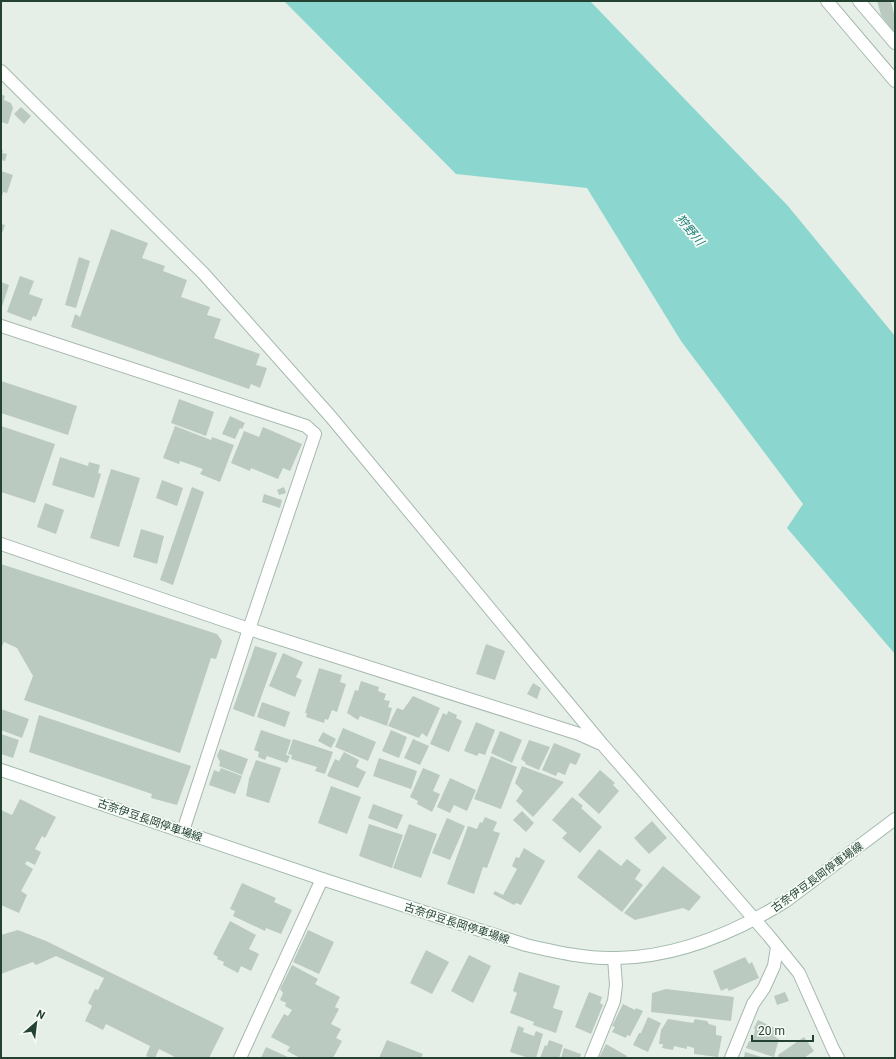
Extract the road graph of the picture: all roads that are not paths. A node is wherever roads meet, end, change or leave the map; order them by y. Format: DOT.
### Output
graph roads {
  1 [pos="827,1"];
  2 [pos="859,1"];
  3 [pos="895,44"];
  4 [pos="1,71"];
  5 [pos="895,81"];
  6 [pos="1,326"];
  7 [pos="1,544"];
  8 [pos="249,629"];
  9 [pos="602,744"];
  10 [pos="1,770"];
  11 [pos="895,820"];
  12 [pos="183,831"];
  13 [pos="322,879"];
  14 [pos="753,918"];
  15 [pos="777,947"];
  16 [pos="614,958"];
  17 [pos="240,1058"];
  18 [pos="591,1058"];
  19 [pos="731,1058"];
  20 [pos="838,1058"];
  1 -- 5 [label="street"];
  2 -- 3 [label="street"];
  4 -- 9 [label="street"];
  6 -- 8 [label="street"];
  7 -- 8 [label="street"];
  8 -- 9 [label="street"];
  8 -- 12 [label="street"];
  9 -- 14 [label="street"];
  10 -- 12 [label="street, 古奈伊豆長岡停車場線"];
  11 -- 14 [label="street, 古奈伊豆長岡停車場線"];
  12 -- 13 [label="street, 古奈伊豆長岡停車場線"];
  13 -- 16 [label="street, 古奈伊豆長岡停車場線"];
  13 -- 17 [label="street"];
  14 -- 15 [label="street"];
  14 -- 16 [label="street, 古奈伊豆長岡停車場線"];
  15 -- 19 [label="street"];
  15 -- 20 [label="street"];
  16 -- 18 [label="street"];
}
